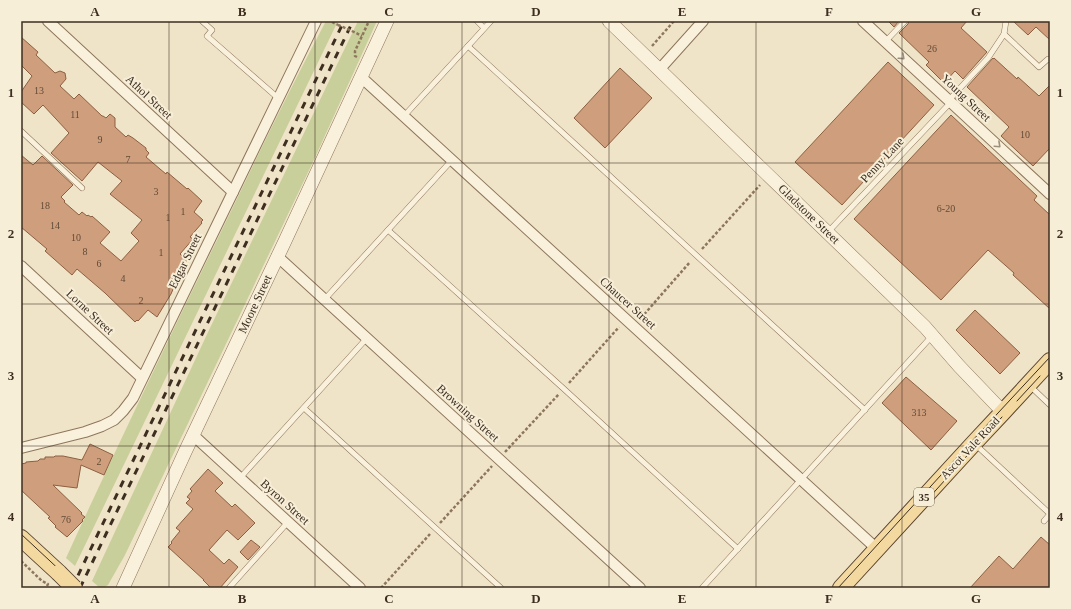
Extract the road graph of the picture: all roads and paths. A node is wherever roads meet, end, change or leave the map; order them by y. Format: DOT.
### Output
graph roads {
  1 [pos="48,21"];
  2 [pos="202,21"];
  3 [pos="316,21"];
  4 [pos="387,21"];
  5 [pos="477,21"];
  6 [pos="491,21"];
  7 [pos="609,21"];
  8 [pos="674,21"];
  9 [pos="703,21"];
  10 [pos="863,21"];
  11 [pos="905,21"];
  12 [pos="1006,21"];
  13 [pos="332,22"];
  14 [pos="484,28"];
  15 [pos="1004,34"];
  16 [pos="362,36"];
  17 [pos="885,42"];
  18 [pos="468,46"];
  19 [pos="644,55"];
  20 [pos="1050,60"];
  21 [pos="659,70"];
  22 [pos="361,77"];
  23 [pos="278,98"];
  24 [pos="950,101"];
  25 [pos="404,116"];
  26 [pos="21,131"];
  27 [pos="452,160"];
  28 [pos="82,188"];
  29 [pos="233,192"];
  30 [pos="1049,192"];
  31 [pos="388,230"];
  32 [pos="828,233"];
  33 [pos="278,256"];
  34 [pos="21,266"];
  35 [pos="325,300"];
  36 [pos="933,336"];
  37 [pos="367,338"];
  38 [pos="1050,362"];
  39 [pos="142,378"];
  40 [pos="1029,385"];
  41 [pos="1050,405"];
  42 [pos="304,408"];
  43 [pos="865,410"];
  44 [pos="1003,412"];
  45 [pos="193,435"];
  46 [pos="974,443"];
  47 [pos="21,448"];
  48 [pos="240,478"];
  49 [pos="801,480"];
  50 [pos="1050,514"];
  51 [pos="1044,521"];
  52 [pos="288,522"];
  53 [pos="21,538"];
  54 [pos="738,549"];
  55 [pos="877,549"];
  56 [pos="21,561"];
  57 [pos="46,588"];
  58 [pos="74,588"];
  59 [pos="123,588"];
  60 [pos="229,588"];
  61 [pos="360,588"];
  62 [pos="501,588"];
  63 [pos="640,588"];
  64 [pos="702,588"];
  65 [pos="841,588"];
  1 -- 29 [label="street, Athol Street"];
  2 -- 23 [label="lane"];
  3 -- 23 [label="street, Edgar Street"];
  4 -- 22 [label="street, Moore Street"];
  5 -- 14 [label="lane"];
  6 -- 14 [label="lane"];
  7 -- 19 [label="street, Gladstone Street"];
  8 -- 19 [label="path"];
  9 -- 21 [label="street"];
  10 -- 17 [label="street, Young Street"];
  11 -- 17 [label="lane"];
  12 -- 15 [label="lane"];
  13 -- 16 [label="path, bridge"];
  14 -- 18 [label="lane"];
  15 -- 20 [label="lane"];
  15 -- 24 [label="lane, Penny Lane"];
  17 -- 24 [label="street, Young Street, one-way"];
  18 -- 25 [label="lane"];
  18 -- 43 [label="lane"];
  19 -- 21 [label="street, Gladstone Street"];
  21 -- 32 [label="street, Gladstone Street"];
  22 -- 25 [label="street, Chaucer Street"];
  22 -- 33 [label="street, Moore Street"];
  23 -- 29 [label="street, Edgar Street"];
  24 -- 30 [label="street, Young Street, one-way"];
  24 -- 32 [label="lane, Penny Lane"];
  25 -- 27 [label="street, Chaucer Street"];
  26 -- 28 [label="lane"];
  27 -- 31 [label="lane"];
  27 -- 49 [label="street, Chaucer Street"];
  29 -- 39 [label="street, Edgar Street"];
  31 -- 35 [label="lane"];
  31 -- 54 [label="lane"];
  32 -- 36 [label="street, Gladstone Street"];
  33 -- 35 [label="street, Browning Street"];
  33 -- 45 [label="street, Moore Street"];
  34 -- 39 [label="street, Lorne Street"];
  35 -- 37 [label="street, Browning Street"];
  36 -- 43 [label="lane"];
  36 -- 44 [label="street, Gladstone Street"];
  37 -- 42 [label="lane"];
  37 -- 63 [label="street, Browning Street"];
  38 -- 40 [label="main road, Ascot Vale Road / 35"];
  39 -- 47 [label="street, Edgar Street"];
  40 -- 41 [label="lane"];
  40 -- 44 [label="main road, Ascot Vale Road / 35"];
  42 -- 48 [label="lane"];
  42 -- 62 [label="lane"];
  43 -- 49 [label="lane"];
  44 -- 46 [label="main road, Ascot Vale Road / 35"];
  45 -- 48 [label="street, Byron Street"];
  45 -- 59 [label="street, Moore Street"];
  46 -- 50 [label="lane"];
  46 -- 55 [label="main road, Ascot Vale Road / 35"];
  48 -- 52 [label="street, Byron Street"];
  49 -- 54 [label="lane"];
  49 -- 55 [label="street, Chaucer Street"];
  50 -- 51 [label="lane"];
  52 -- 60 [label="lane"];
  52 -- 61 [label="street, Byron Street"];
  53 -- 58 [label="main road, bridge"];
  54 -- 64 [label="lane"];
  55 -- 65 [label="main road, Ascot Vale Road / 35"];
  56 -- 57 [label="path"];
}
